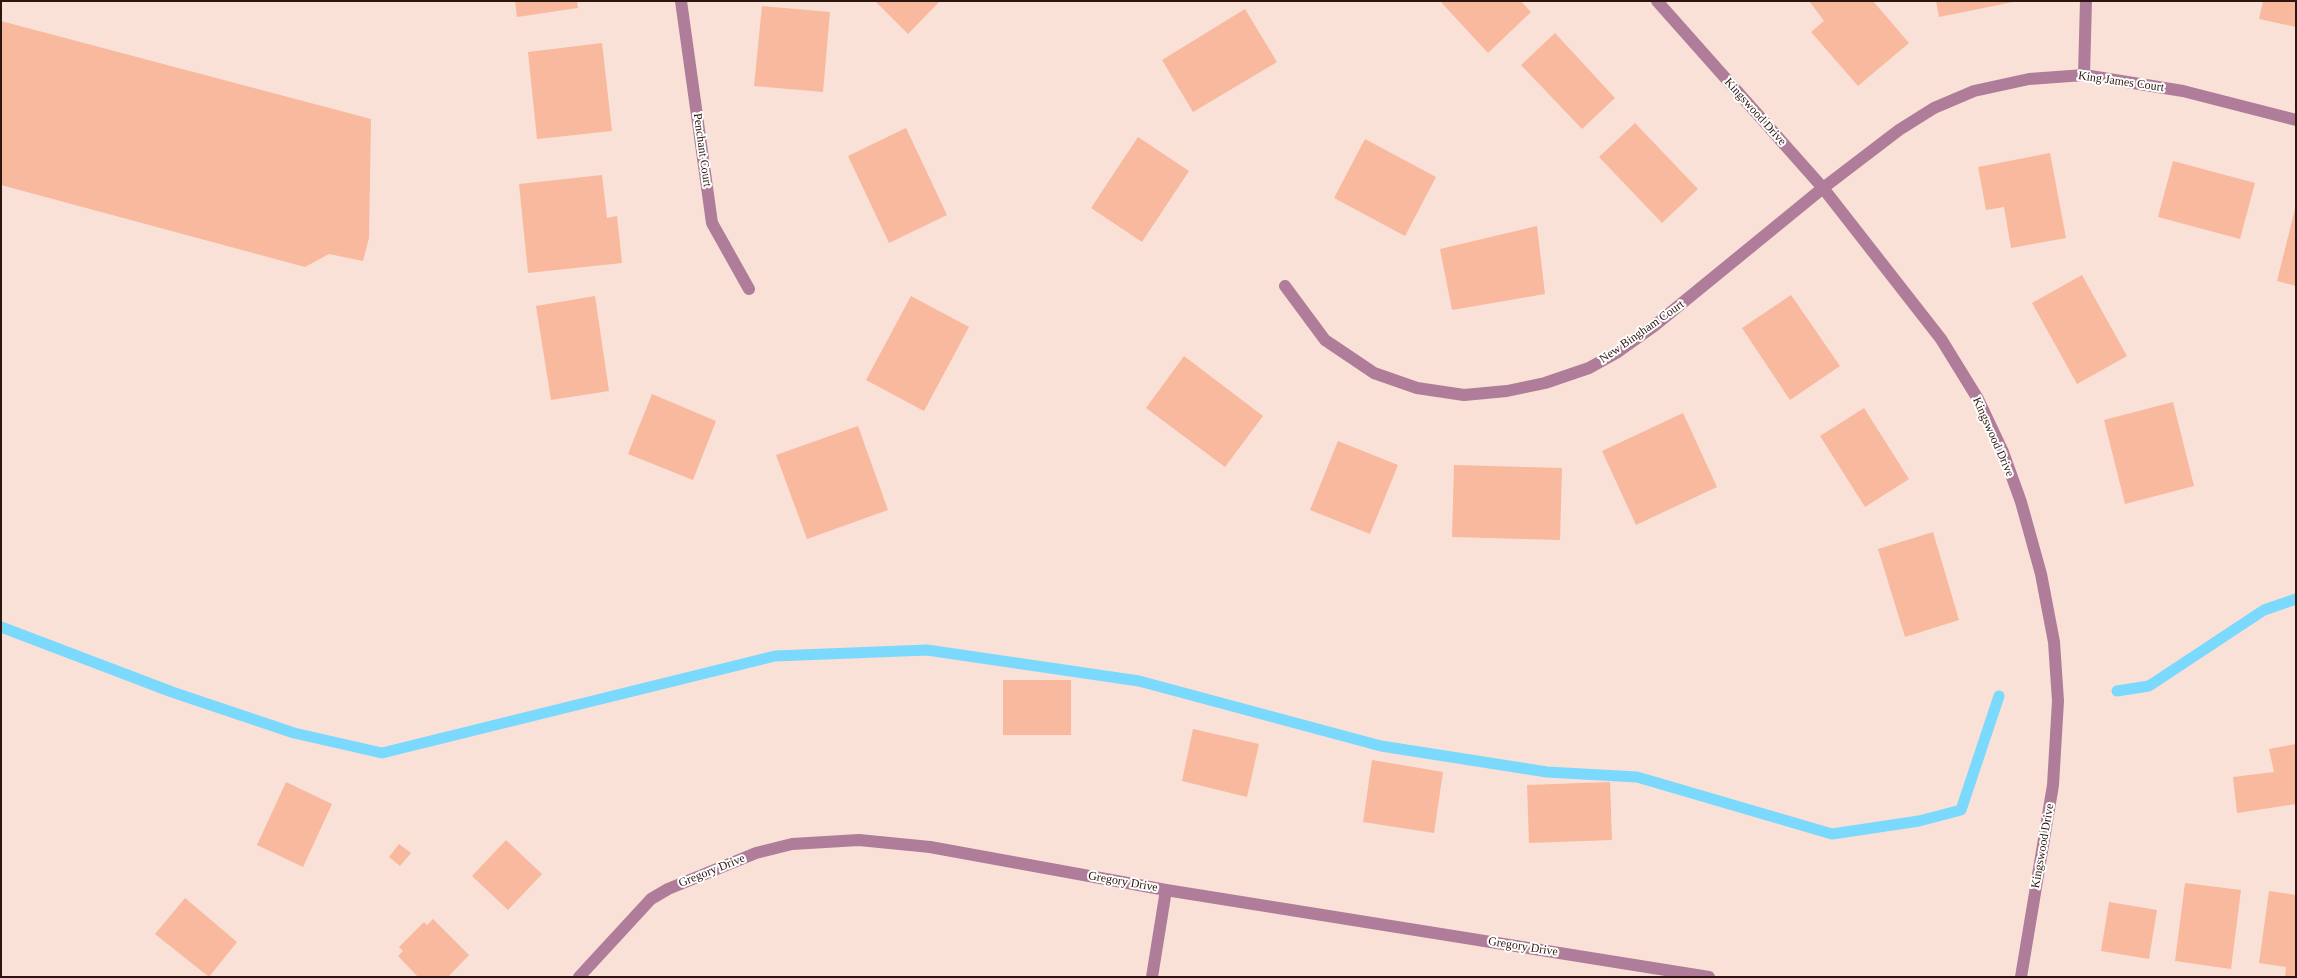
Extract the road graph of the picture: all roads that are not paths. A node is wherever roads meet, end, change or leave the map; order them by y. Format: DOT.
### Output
graph roads {
  1 [pos="681,1"];
  2 [pos="1657,1"];
  3 [pos="2086,1"];
  4 [pos="2084,75"];
  5 [pos="2296,120"];
  6 [pos="1823,188"];
  7 [pos="1285,286"];
  8 [pos="749,290"];
  9 [pos="1166,890"];
  10 [pos="579,977"];
  11 [pos="1152,977"];
  12 [pos="1709,977"];
  13 [pos="2021,977"];
  1 -- 8 [label="street, Penchant Court"];
  2 -- 6 [label="street, Kingswood Drive"];
  3 -- 4 [label="street"];
  4 -- 5 [label="street, King James Court"];
  4 -- 6 [label="street, King James Court"];
  6 -- 7 [label="street, New Bingham Court"];
  6 -- 13 [label="street, Kingswood Drive"];
  9 -- 10 [label="street, Gregory Drive"];
  9 -- 11 [label="street"];
  9 -- 12 [label="street, Gregory Drive"];
}
